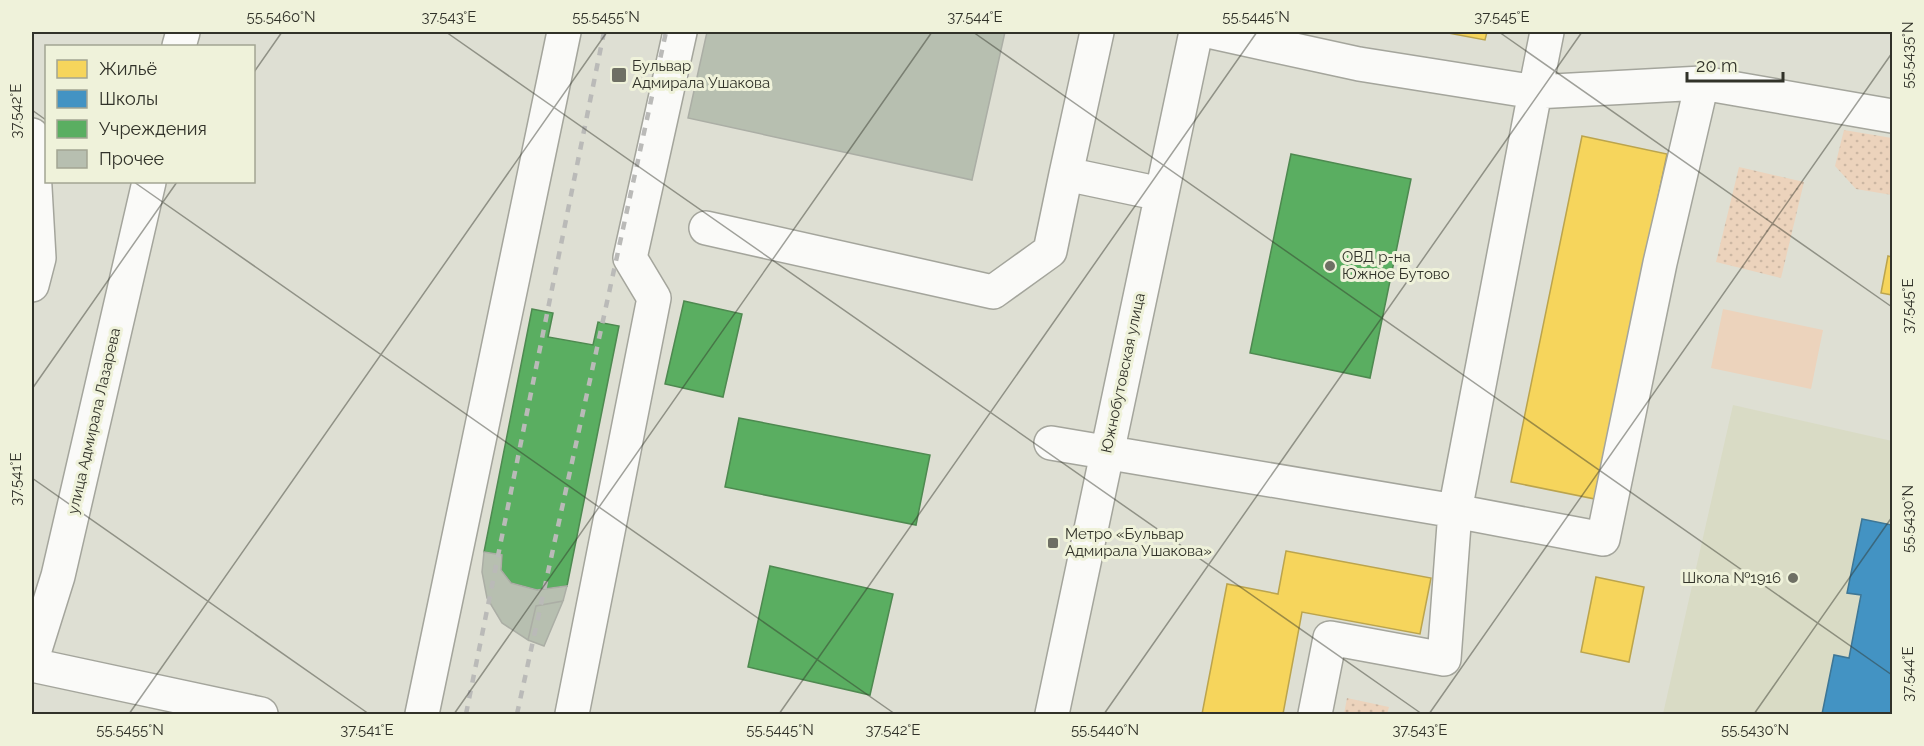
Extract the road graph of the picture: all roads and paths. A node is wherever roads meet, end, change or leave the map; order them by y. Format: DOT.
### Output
graph roads {
  1 [pos="564,32"];
  2 [pos="680,32"];
  3 [pos="1097,32"];
  4 [pos="1196,32"];
  5 [pos="1212,32"];
  6 [pos="1547,32"];
  7 [pos="1702,83"];
  8 [pos="1535,92"];
  9 [pos="1893,116"];
  10 [pos="32,135"];
  11 [pos="1066,174"];
  12 [pos="149,183"];
  13 [pos="1161,194"];
  14 [pos="706,228"];
  15 [pos="32,285"];
  16 [pos="1051,443"];
  17 [pos="1107,451"];
  18 [pos="1455,511"];
  19 [pos="32,658"];
  20 [pos="32,665"];
  21 [pos="261,714"];
  22 [pos="422,714"];
  23 [pos="572,714"];
  24 [pos="1052,714"];
  25 [pos="1315,714"];
  1 -- 22 [label="street"];
  2 -- 23 [label="street"];
  3 -- 11 [label="street"];
  4 -- 13 [label="street, Южнобутовская улица"];
  5 -- 8 [label="street"];
  6 -- 8 [label="street"];
  7 -- 8 [label="street"];
  7 -- 9 [label="street"];
  7 -- 18 [label="street"];
  8 -- 18 [label="street"];
  10 -- 15 [label="street"];
  11 -- 13 [label="street"];
  11 -- 14 [label="street"];
  12 -- 19 [label="street, улица Адмирала Лазарева"];
  13 -- 17 [label="street, Южнобутовская улица"];
  16 -- 17 [label="street"];
  17 -- 18 [label="street"];
  17 -- 24 [label="street, Южнобутовская улица"];
  18 -- 25 [label="street"];
  20 -- 21 [label="street"];
}
